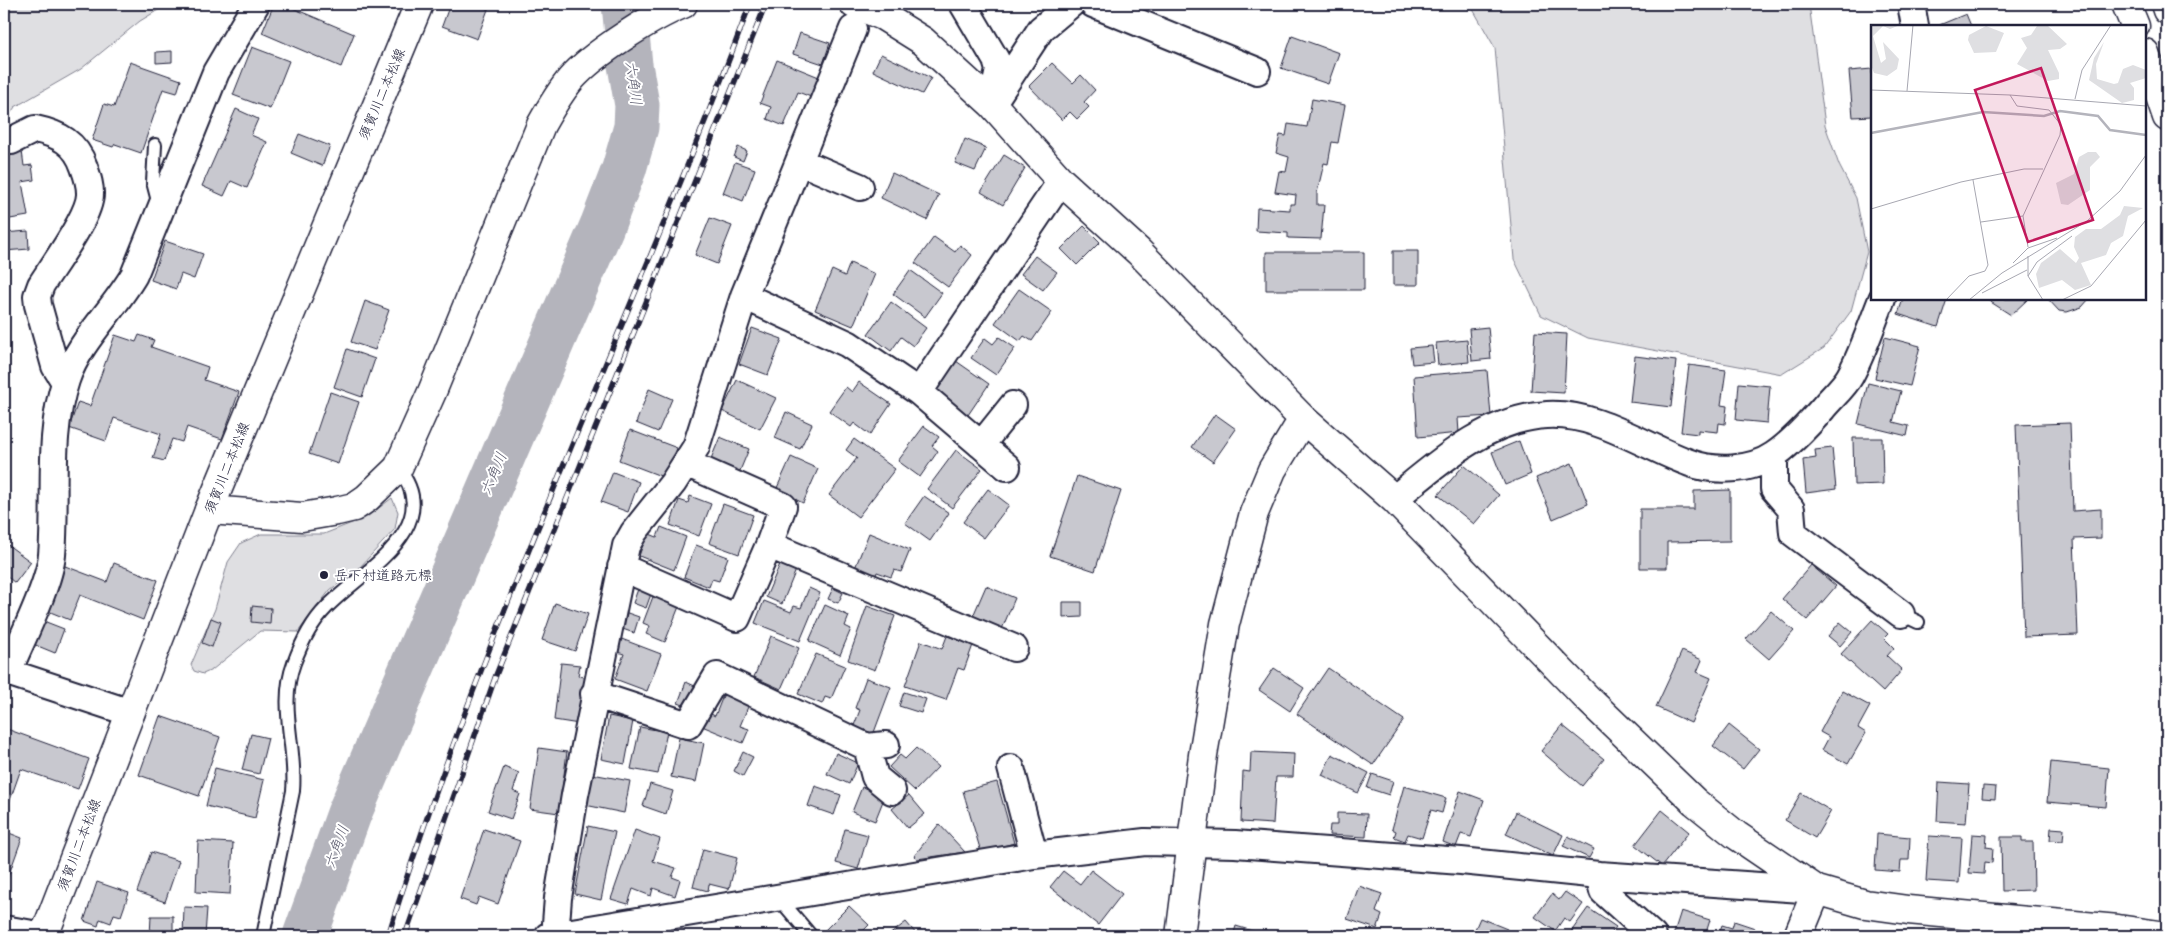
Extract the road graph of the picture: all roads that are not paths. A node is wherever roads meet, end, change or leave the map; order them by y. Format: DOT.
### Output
graph roads {
  1 [pos="256,4"];
  2 [pos="419,4"];
  3 [pos="683,4"];
  4 [pos="963,4"];
  5 [pos="1071,4"];
  6 [pos="1093,4"];
  7 [pos="1911,4"];
  8 [pos="2126,4"];
  9 [pos="2165,4"];
  10 [pos="2167,10"];
  11 [pos="854,16"];
  12 [pos="1915,25"];
  13 [pos="2135,25"];
  14 [pos="2146,56"];
  15 [pos="1257,70"];
  16 [pos="992,104"];
  17 [pos="2167,117"];
  18 [pos="11,141"];
  19 [pos="155,145"];
  20 [pos="799,161"];
  21 [pos="1061,181"];
  22 [pos="860,187"];
  23 [pos="160,210"];
  24 [pos="744,296"];
  25 [pos="1882,300"];
  26 [pos="65,382"];
  27 [pos="919,392"];
  28 [pos="1013,405"];
  29 [pos="1303,420"];
  30 [pos="981,445"];
  31 [pos="1774,456"];
  32 [pos="686,462"];
  33 [pos="1007,467"];
  34 [pos="398,468"];
  35 [pos="1394,499"];
  36 [pos="209,510"];
  37 [pos="769,545"];
  38 [pos="621,567"];
  39 [pos="1910,618"];
  40 [pos="1014,648"];
  41 [pos="6,672"];
  42 [pos="594,694"];
  43 [pos="131,713"];
  44 [pos="1011,768"];
  45 [pos="892,791"];
  46 [pos="1193,841"];
  47 [pos="1034,855"];
  48 [pos="1599,875"];
  49 [pos="1817,890"];
  50 [pos="778,897"];
  51 [pos="4,929"];
  52 [pos="44,936"];
  53 [pos="263,936"];
  54 [pos="553,936"];
  55 [pos="811,936"];
  56 [pos="1180,936"];
  57 [pos="1653,936"];
  58 [pos="1798,936"];
  59 [pos="2166,936"];
  1 -- 23 [label="street"];
  2 -- 36 [label="main road, 須賀川二本松線"];
  3 -- 34 [label="main road"];
  4 -- 16 [label="street"];
  5 -- 16 [label="street"];
  6 -- 15 [label="street"];
  7 -- 12 [label="street"];
  8 -- 13 [label="main road"];
  9 -- 10 [label="main road"];
  11 -- 16 [label="main road"];
  11 -- 20 [label="street"];
  14 -- 17 [label="main road"];
  16 -- 21 [label="main road"];
  18 -- 26 [label="street"];
  19 -- 23 [label="lane"];
  20 -- 22 [label="street"];
  20 -- 24 [label="street"];
  21 -- 27 [label="street"];
  21 -- 29 [label="main road"];
  23 -- 26 [label="street"];
  24 -- 27 [label="street"];
  24 -- 32 [label="street"];
  25 -- 31 [label="street"];
  26 -- 41 [label="street"];
  27 -- 30 [label="street"];
  28 -- 30 [label="street"];
  29 -- 35 [label="main road"];
  29 -- 46 [label="main road"];
  30 -- 33 [label="street"];
  31 -- 35 [label="street"];
  31 -- 39 [label="street"];
  32 -- 37 [label="street"];
  32 -- 38 [label="street"];
  34 -- 36 [label="main road"];
  34 -- 53 [label="lane"];
  35 -- 49 [label="main road"];
  36 -- 43 [label="main road, 須賀川二本松線"];
  37 -- 38 [label="street"];
  37 -- 40 [label="street"];
  38 -- 42 [label="street"];
  41 -- 43 [label="street"];
  42 -- 45 [label="street"];
  42 -- 54 [label="street"];
  43 -- 52 [label="main road, 須賀川二本松線"];
  44 -- 47 [label="street"];
  46 -- 47 [label="street"];
  46 -- 48 [label="street"];
  46 -- 56 [label="main road"];
  47 -- 50 [label="street"];
  48 -- 49 [label="street"];
  48 -- 57 [label="street"];
  49 -- 58 [label="main road"];
  49 -- 59 [label="main road"];
  50 -- 54 [label="street"];
  50 -- 55 [label="lane"];
  51 -- 52 [label="street"];
}
